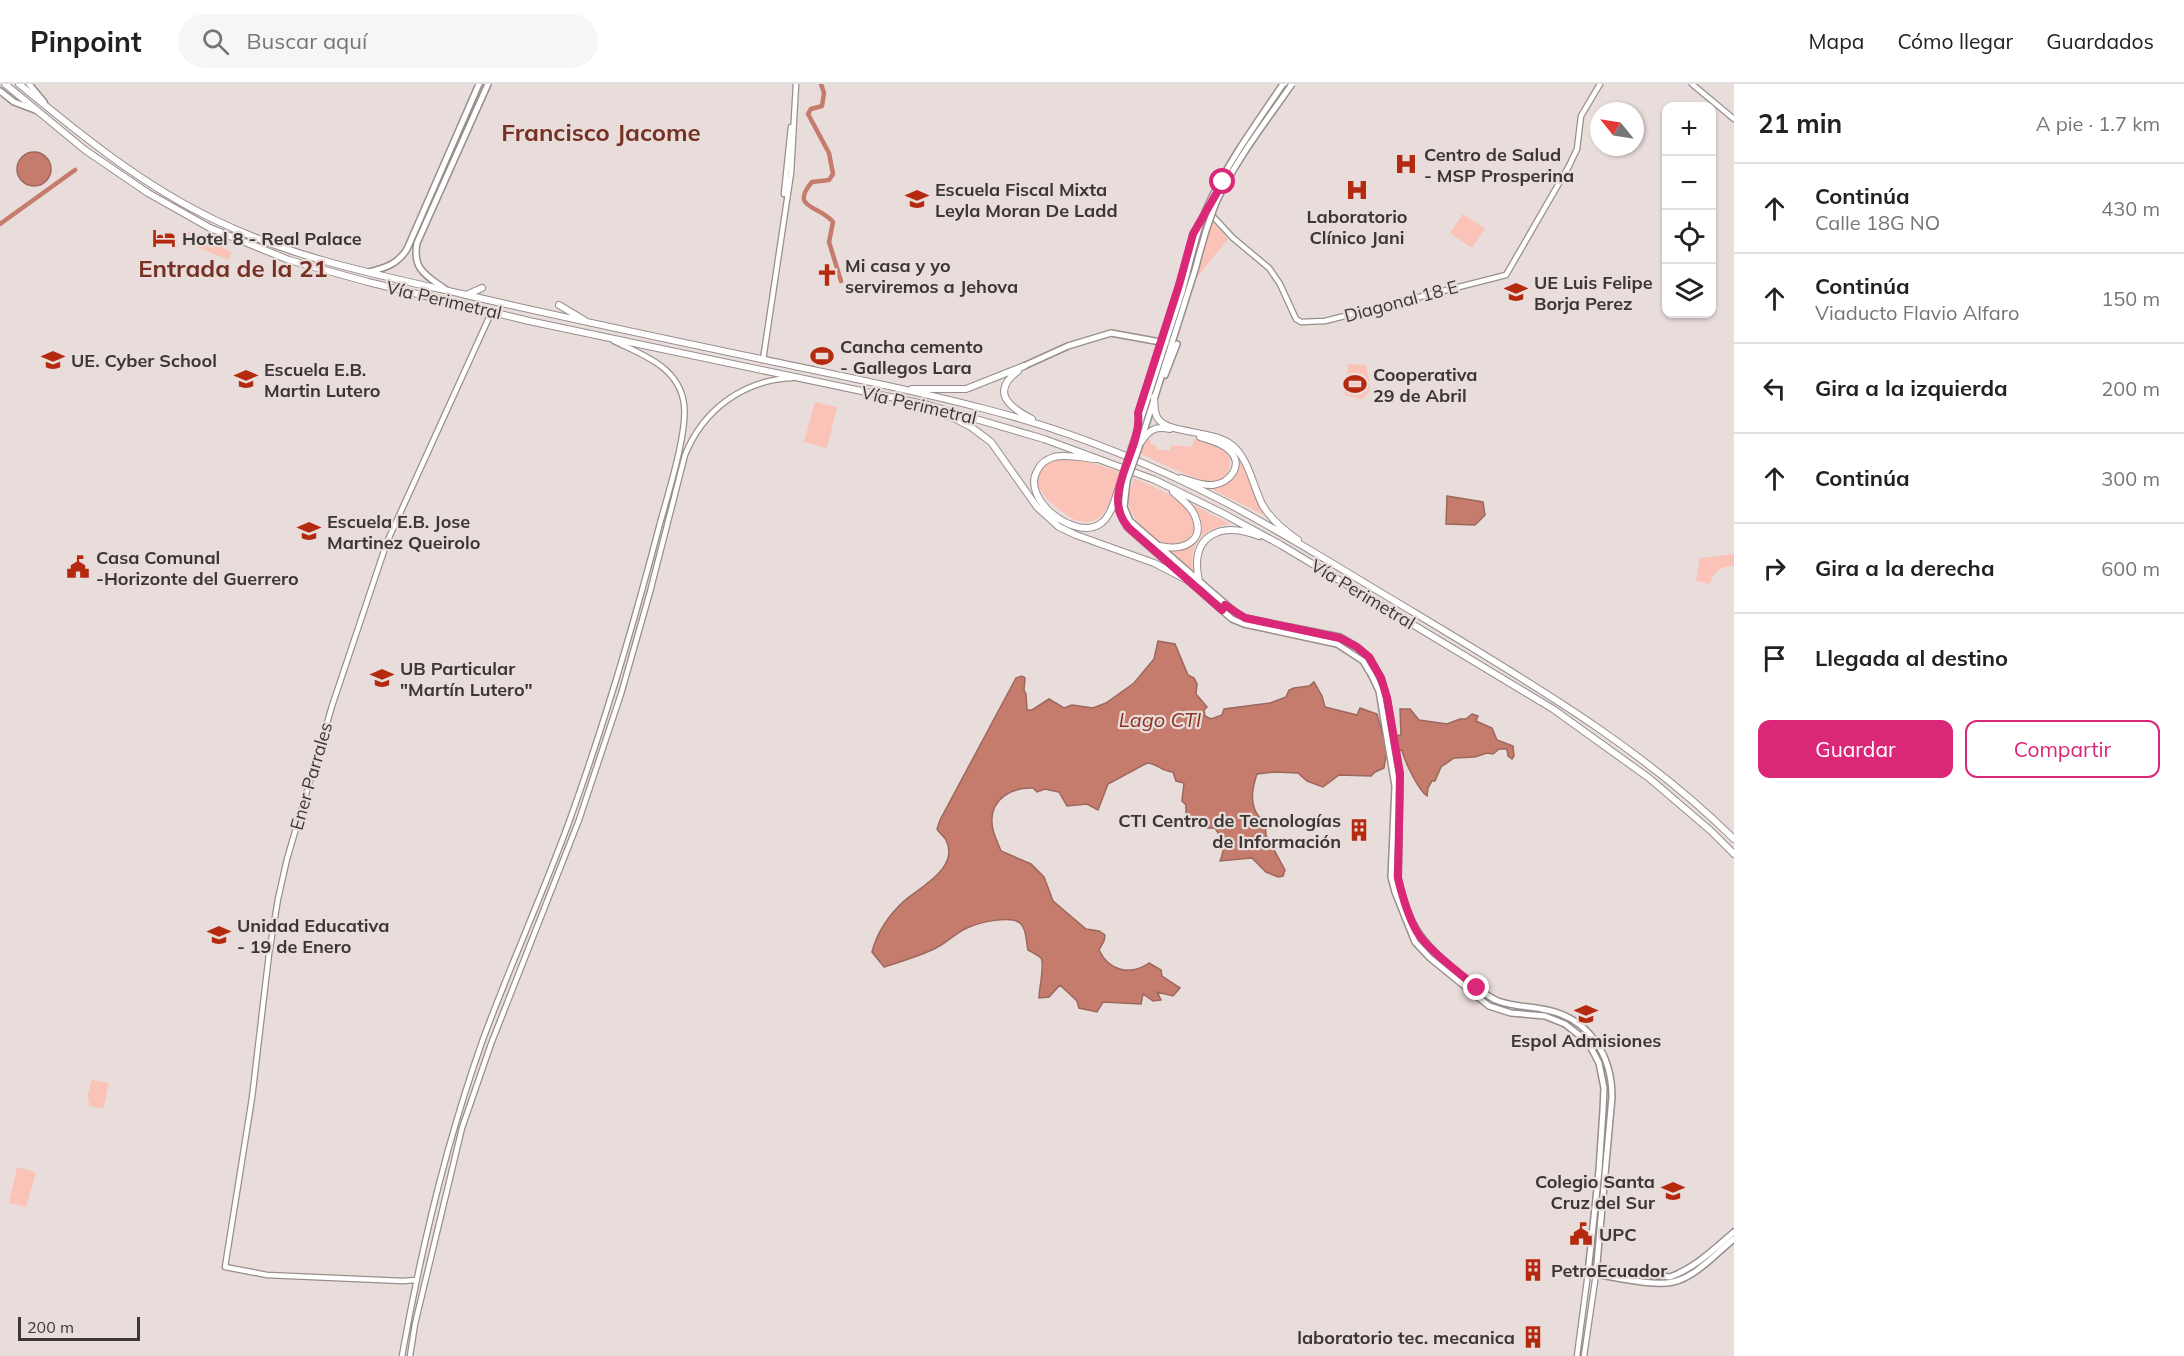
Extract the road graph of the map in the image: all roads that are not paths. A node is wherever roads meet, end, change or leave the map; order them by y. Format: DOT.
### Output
graph roads {
  1 [pos="5,84"];
  2 [pos="19,84"];
  3 [pos="29,84"];
  4 [pos="479,84"];
  5 [pos="488,84"];
  6 [pos="796,84"];
  7 [pos="1288,84"];
  8 [pos="1600,84"];
  9 [pos="1692,84"];
  10 [pos="0,91"];
  11 [pos="476,92"];
  12 [pos="484,95"];
  13 [pos="46,106"];
  14 [pos="38,112"];
  15 [pos="1734,119"];
  16 [pos="1207,210"];
  17 [pos="368,272"];
  18 [pos="482,288"];
  19 [pos="447,291"];
  20 [pos="466,295"];
  21 [pos="559,305"];
  22 [pos="492,311"];
  23 [pos="587,322"];
  24 [pos="606,337"];
  25 [pos="1163,343"];
  26 [pos="1177,344"];
  27 [pos="763,360"];
  28 [pos="1024,366"];
  29 [pos="805,379"];
  30 [pos="899,388"];
  31 [pos="1155,395"];
  32 [pos="928,405"];
  33 [pos="1049,427"];
  34 [pos="1141,442"];
  35 [pos="1135,449"];
  36 [pos="1103,460"];
  37 [pos="1170,476"];
  38 [pos="1155,480"];
  39 [pos="1124,483"];
  40 [pos="1281,545"];
  41 [pos="1159,546"];
  42 [pos="652,554"];
  43 [pos="660,556"];
  44 [pos="1325,560"];
  45 [pos="1189,581"];
  46 [pos="1199,581"];
  47 [pos="1205,592"];
  48 [pos="1223,607"];
  49 [pos="1304,628"];
  50 [pos="1302,636"];
  51 [pos="1734,839"];
  52 [pos="1734,854"];
  53 [pos="1734,1232"];
  54 [pos="1734,1239"];
  55 [pos="1588,1270"];
  56 [pos="1596,1271"];
  57 [pos="1646,1278"];
  58 [pos="416,1280"];
  59 [pos="402,1356"];
  60 [pos="410,1356"];
  61 [pos="1577,1356"];
  62 [pos="1584,1356"];
  1 -- 14 [label="highway, Vía Perimetral"];
  2 -- 13 [label="highway, Vía Perimetral"];
  3 -- 13 [label="main road, Vía Perimetral"];
  4 -- 11 [label="main road"];
  5 -- 12 [label="main road"];
  6 -- 27 [label="street"];
  7 -- 16 [label="street"];
  7 -- 25 [label="main road, bridge"];
  7 -- 31 [label="main road, bridge"];
  8 -- 16 [label="street, Diagonal 18 E"];
  9 -- 15 [label="street"];
  10 -- 14 [label="main road, Vía Perimetral"];
  11 -- 12 [label="main road"];
  11 -- 17 [label="main road"];
  12 -- 19 [label="main road"];
  13 -- 17 [label="highway, Vía Perimetral"];
  14 -- 22 [label="highway, Vía Perimetral"];
  16 -- 25 [label="street"];
  17 -- 19 [label="highway, Vía Perimetral"];
  18 -- 20 [label="highway"];
  19 -- 20 [label="highway, Vía Perimetral"];
  20 -- 23 [label="highway, Vía Perimetral"];
  21 -- 23 [label="highway"];
  22 -- 24 [label="highway, Vía Perimetral"];
  22 -- 58 [label="street, Ener Parrales"];
  23 -- 27 [label="highway, Vía Perimetral"];
  24 -- 29 [label="highway, Vía Perimetral"];
  24 -- 42 [label="street"];
  25 -- 28 [label="main road"];
  25 -- 35 [label="main road"];
  26 -- 31 [label="main road"];
  27 -- 30 [label="highway, Vía Perimetral"];
  28 -- 30 [label="highway"];
  28 -- 33 [label="highway"];
  29 -- 32 [label="highway, Vía Perimetral"];
  29 -- 43 [label="street"];
  30 -- 33 [label="highway, Vía Perimetral"];
  31 -- 34 [label="main road"];
  31 -- 44 [label="highway"];
  32 -- 36 [label="highway, Vía Perimetral"];
  32 -- 45 [label="highway"];
  33 -- 37 [label="highway, Vía Perimetral"];
  34 -- 35 [label="main road"];
  34 -- 37 [label="highway"];
  35 -- 39 [label="main road, bridge"];
  36 -- 38 [label="highway, Vía Perimetral"];
  36 -- 39 [label="highway"];
  37 -- 44 [label="highway, Vía Perimetral"];
  38 -- 40 [label="highway, Vía Perimetral"];
  38 -- 41 [label="highway"];
  39 -- 41 [label="main road"];
  39 -- 45 [label="main road"];
  40 -- 46 [label="highway"];
  40 -- 52 [label="highway, Vía Perimetral"];
  41 -- 46 [label="main road"];
  42 -- 43 [label="street"];
  42 -- 58 [label="street"];
  43 -- 60 [label="street"];
  44 -- 51 [label="highway, Vía Perimetral"];
  45 -- 47 [label="main road"];
  46 -- 47 [label="main road"];
  47 -- 48 [label="main road"];
  48 -- 49 [label="main road"];
  48 -- 50 [label="main road"];
  49 -- 50 [label="main road"];
  49 -- 56 [label="main road"];
  50 -- 55 [label="main road"];
  53 -- 57 [label="main road"];
  54 -- 57 [label="main road"];
  55 -- 56 [label="main road"];
  55 -- 61 [label="street"];
  56 -- 57 [label="main road"];
  56 -- 62 [label="street"];
  58 -- 59 [label="street"];
}
